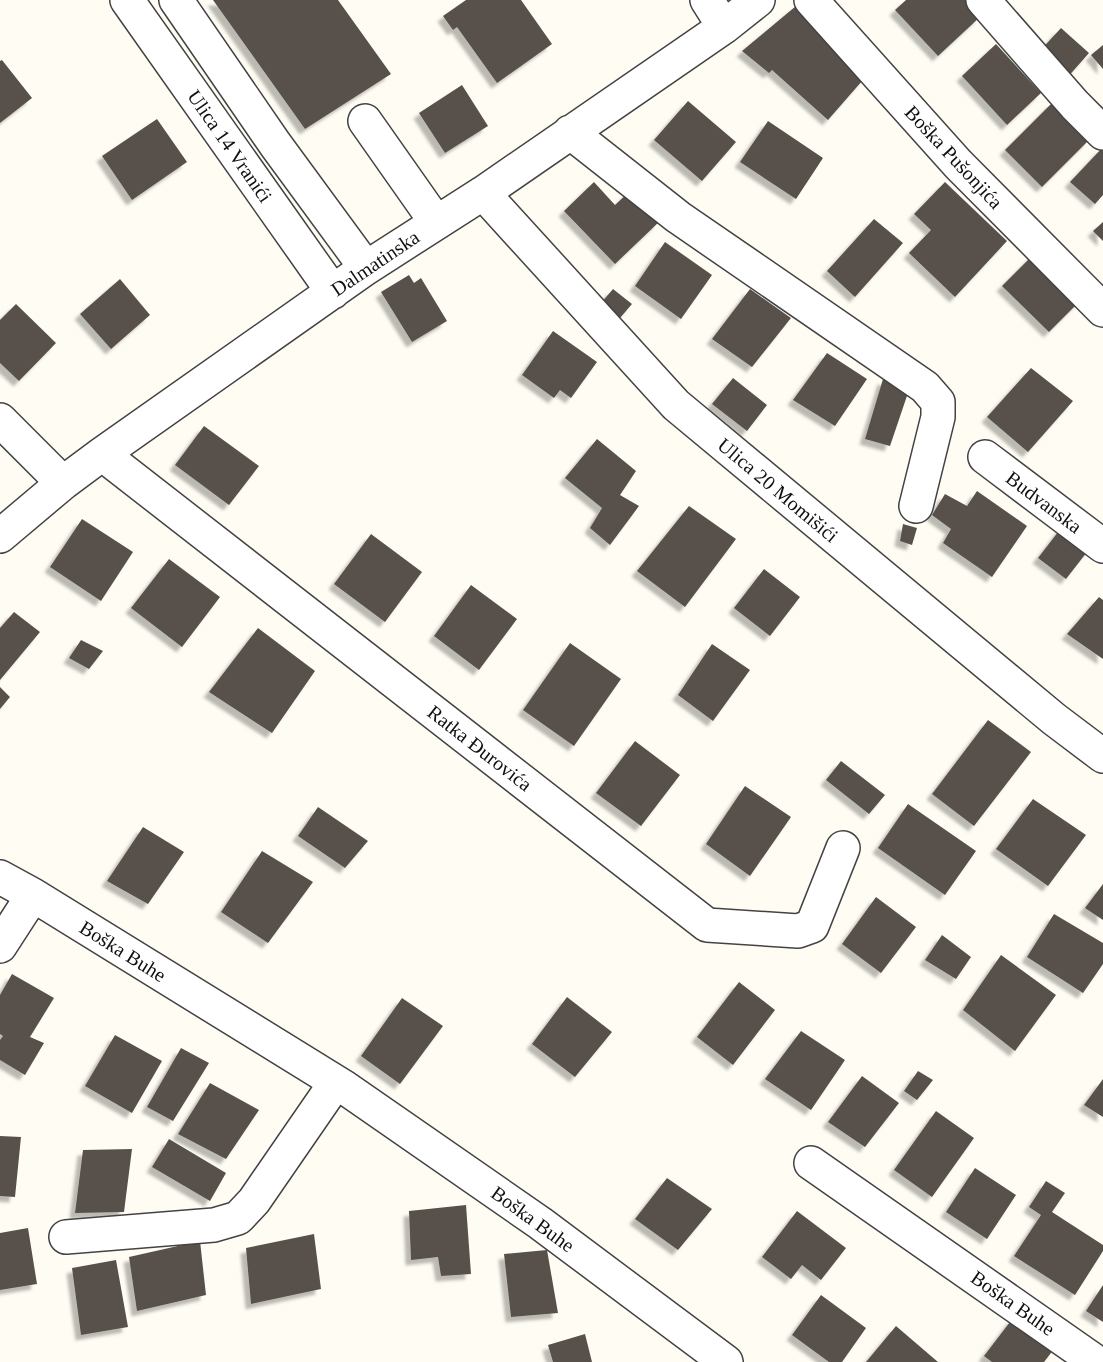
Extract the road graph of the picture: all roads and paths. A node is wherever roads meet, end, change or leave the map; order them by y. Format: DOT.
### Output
graph roads {
  1 [pos="127,0"];
  2 [pos="176,0"];
  3 [pos="758,0"];
  4 [pos="811,0"];
  5 [pos="983,0"];
  6 [pos="715,13"];
  7 [pos="365,121"];
  8 [pos="570,132"];
  9 [pos="1103,133"];
  10 [pos="483,193"];
  11 [pos="436,222"];
  12 [pos="366,268"];
  13 [pos="333,292"];
  14 [pos="1103,310"];
  15 [pos="0,420"];
  16 [pos="102,453"];
  17 [pos="985,457"];
  18 [pos="63,483"];
  19 [pos="916,506"];
  20 [pos="0,536"];
  21 [pos="1103,546"];
  22 [pos="1103,756"];
  23 [pos="843,849"];
  24 [pos="0,877"];
  25 [pos="33,895"];
  26 [pos="0,946"];
  27 [pos="336,1082"];
  28 [pos="811,1163"];
  29 [pos="66,1237"];
  30 [pos="726,1362"];
  31 [pos="1096,1362"];
  1 -- 13 [label="street, Ulica 14 Vranići"];
  2 -- 12 [label="street"];
  3 -- 6 [label="street, Dalmatinska"];
  4 -- 14 [label="street, Boška Pušonjića"];
  5 -- 9 [label="street"];
  6 -- 8 [label="street, Dalmatinska"];
  7 -- 11 [label="street"];
  8 -- 10 [label="street, Dalmatinska"];
  8 -- 19 [label="street"];
  10 -- 11 [label="street, Dalmatinska"];
  10 -- 22 [label="street, Ulica 20 Momišići"];
  11 -- 12 [label="street, Dalmatinska"];
  12 -- 13 [label="street, Dalmatinska"];
  13 -- 16 [label="street, Dalmatinska"];
  15 -- 18 [label="street"];
  16 -- 18 [label="street, Dalmatinska"];
  16 -- 23 [label="street, Ratka Đurovića"];
  17 -- 21 [label="street, Budvanska"];
  18 -- 20 [label="street, Dalmatinska"];
  24 -- 25 [label="street, Boška Buhe"];
  25 -- 26 [label="street"];
  25 -- 27 [label="street, Boška Buhe"];
  27 -- 29 [label="street"];
  27 -- 30 [label="street, Boška Buhe"];
  28 -- 31 [label="street, Boška Buhe"];
}
